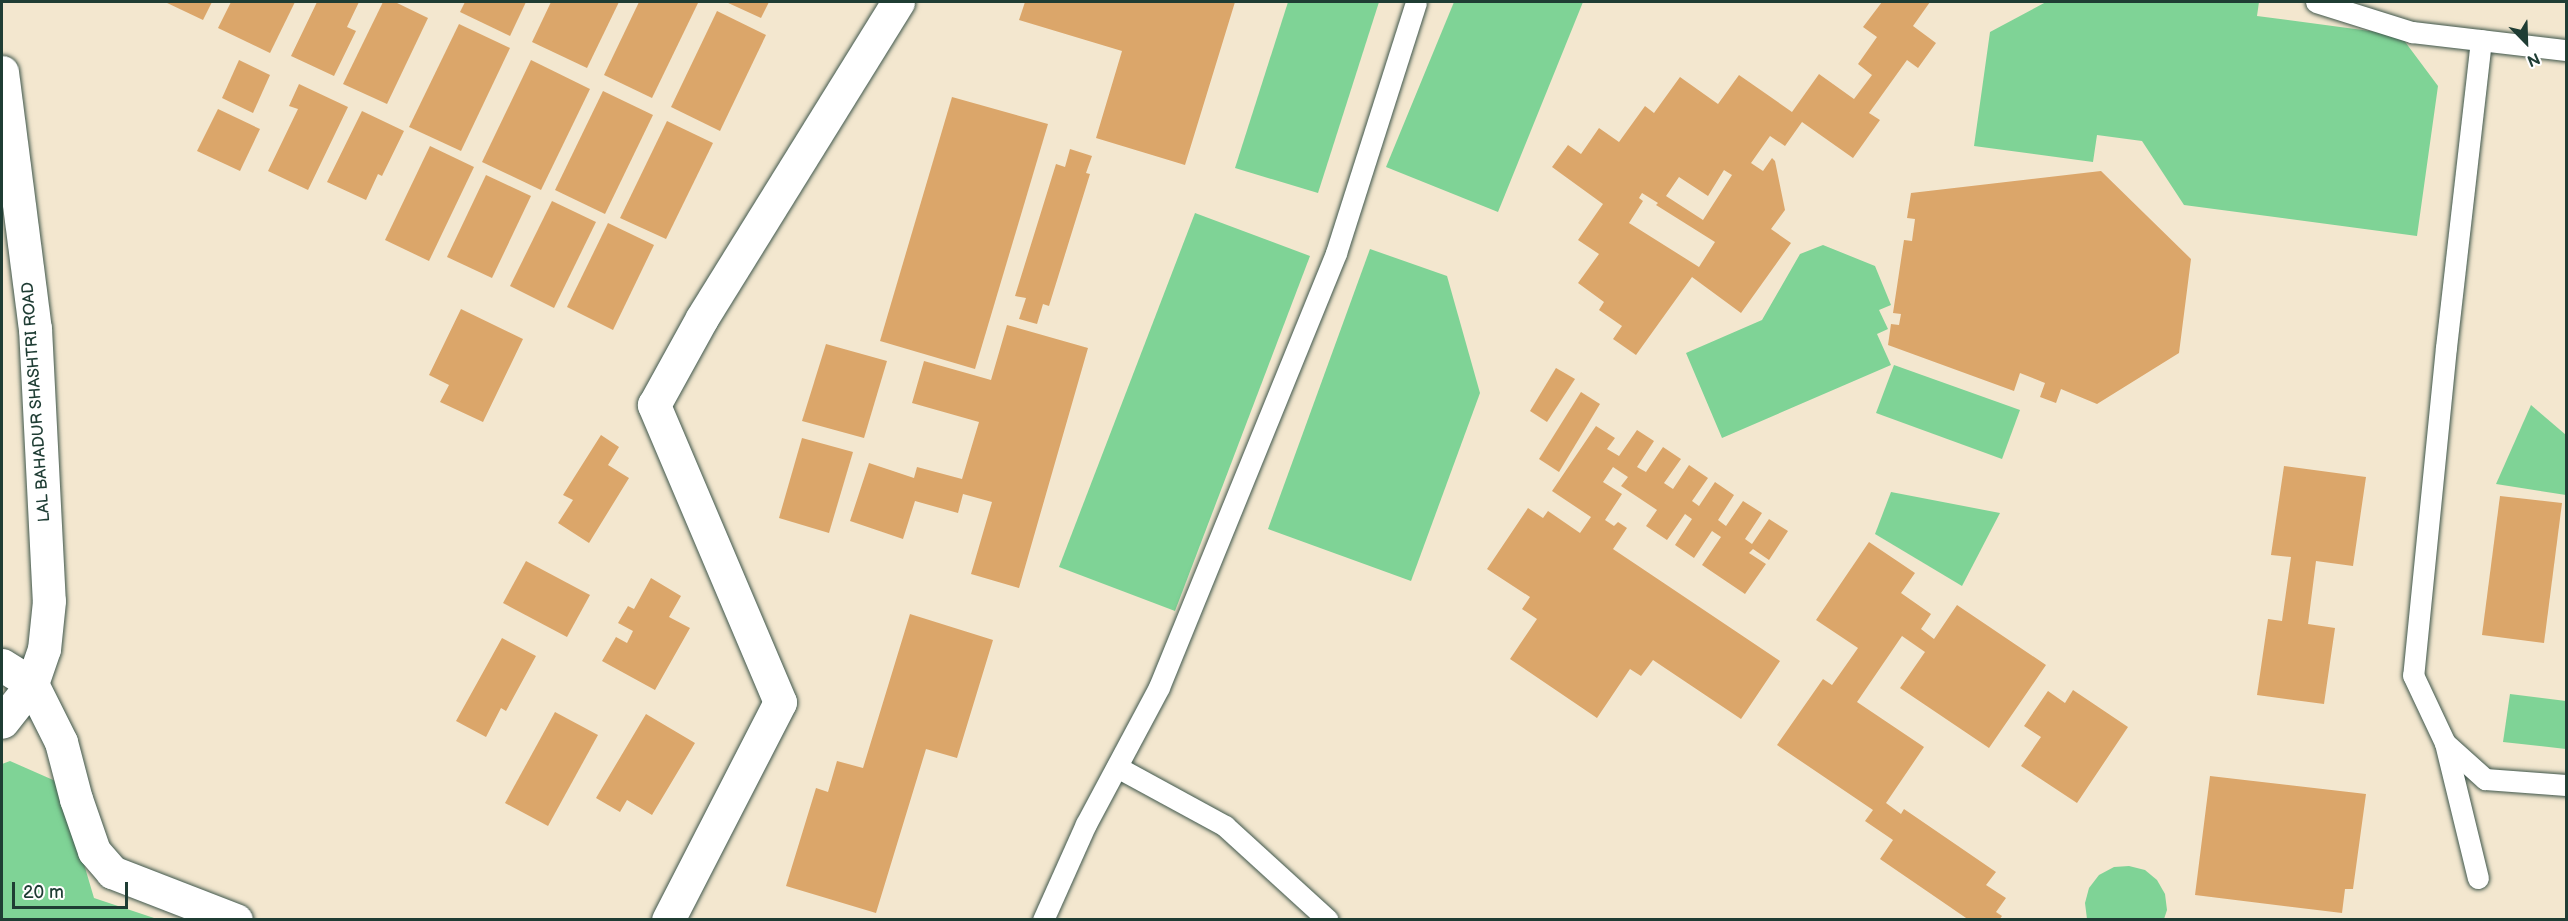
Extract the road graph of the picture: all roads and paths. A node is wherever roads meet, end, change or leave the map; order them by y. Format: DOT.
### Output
graph roads {
  1 [pos="898,2"];
  2 [pos="1416,2"];
  3 [pos="2316,2"];
  4 [pos="2481,40"];
  5 [pos="2566,50"];
  6 [pos="2,72"];
  7 [pos="2,665"];
  8 [pos="32,684"];
  9 [pos="2,722"];
  10 [pos="2445,743"];
  11 [pos="1117,767"];
  12 [pos="2566,785"];
  13 [pos="2478,878"];
  14 [pos="236,920"];
  15 [pos="668,920"];
  16 [pos="1043,920"];
  17 [pos="1328,920"];
  1 -- 15 [label="street"];
  2 -- 11 [label="lane"];
  3 -- 4 [label="lane"];
  4 -- 5 [label="lane"];
  4 -- 10 [label="lane"];
  6 -- 8 [label="street, LAL BAHADUR SHASHTRI ROAD"];
  7 -- 8 [label="street"];
  8 -- 9 [label="street, LAL BAHADUR SHASHTRI ROAD"];
  8 -- 14 [label="street"];
  10 -- 12 [label="lane"];
  10 -- 13 [label="lane"];
  11 -- 16 [label="lane"];
  11 -- 17 [label="lane"];
}
